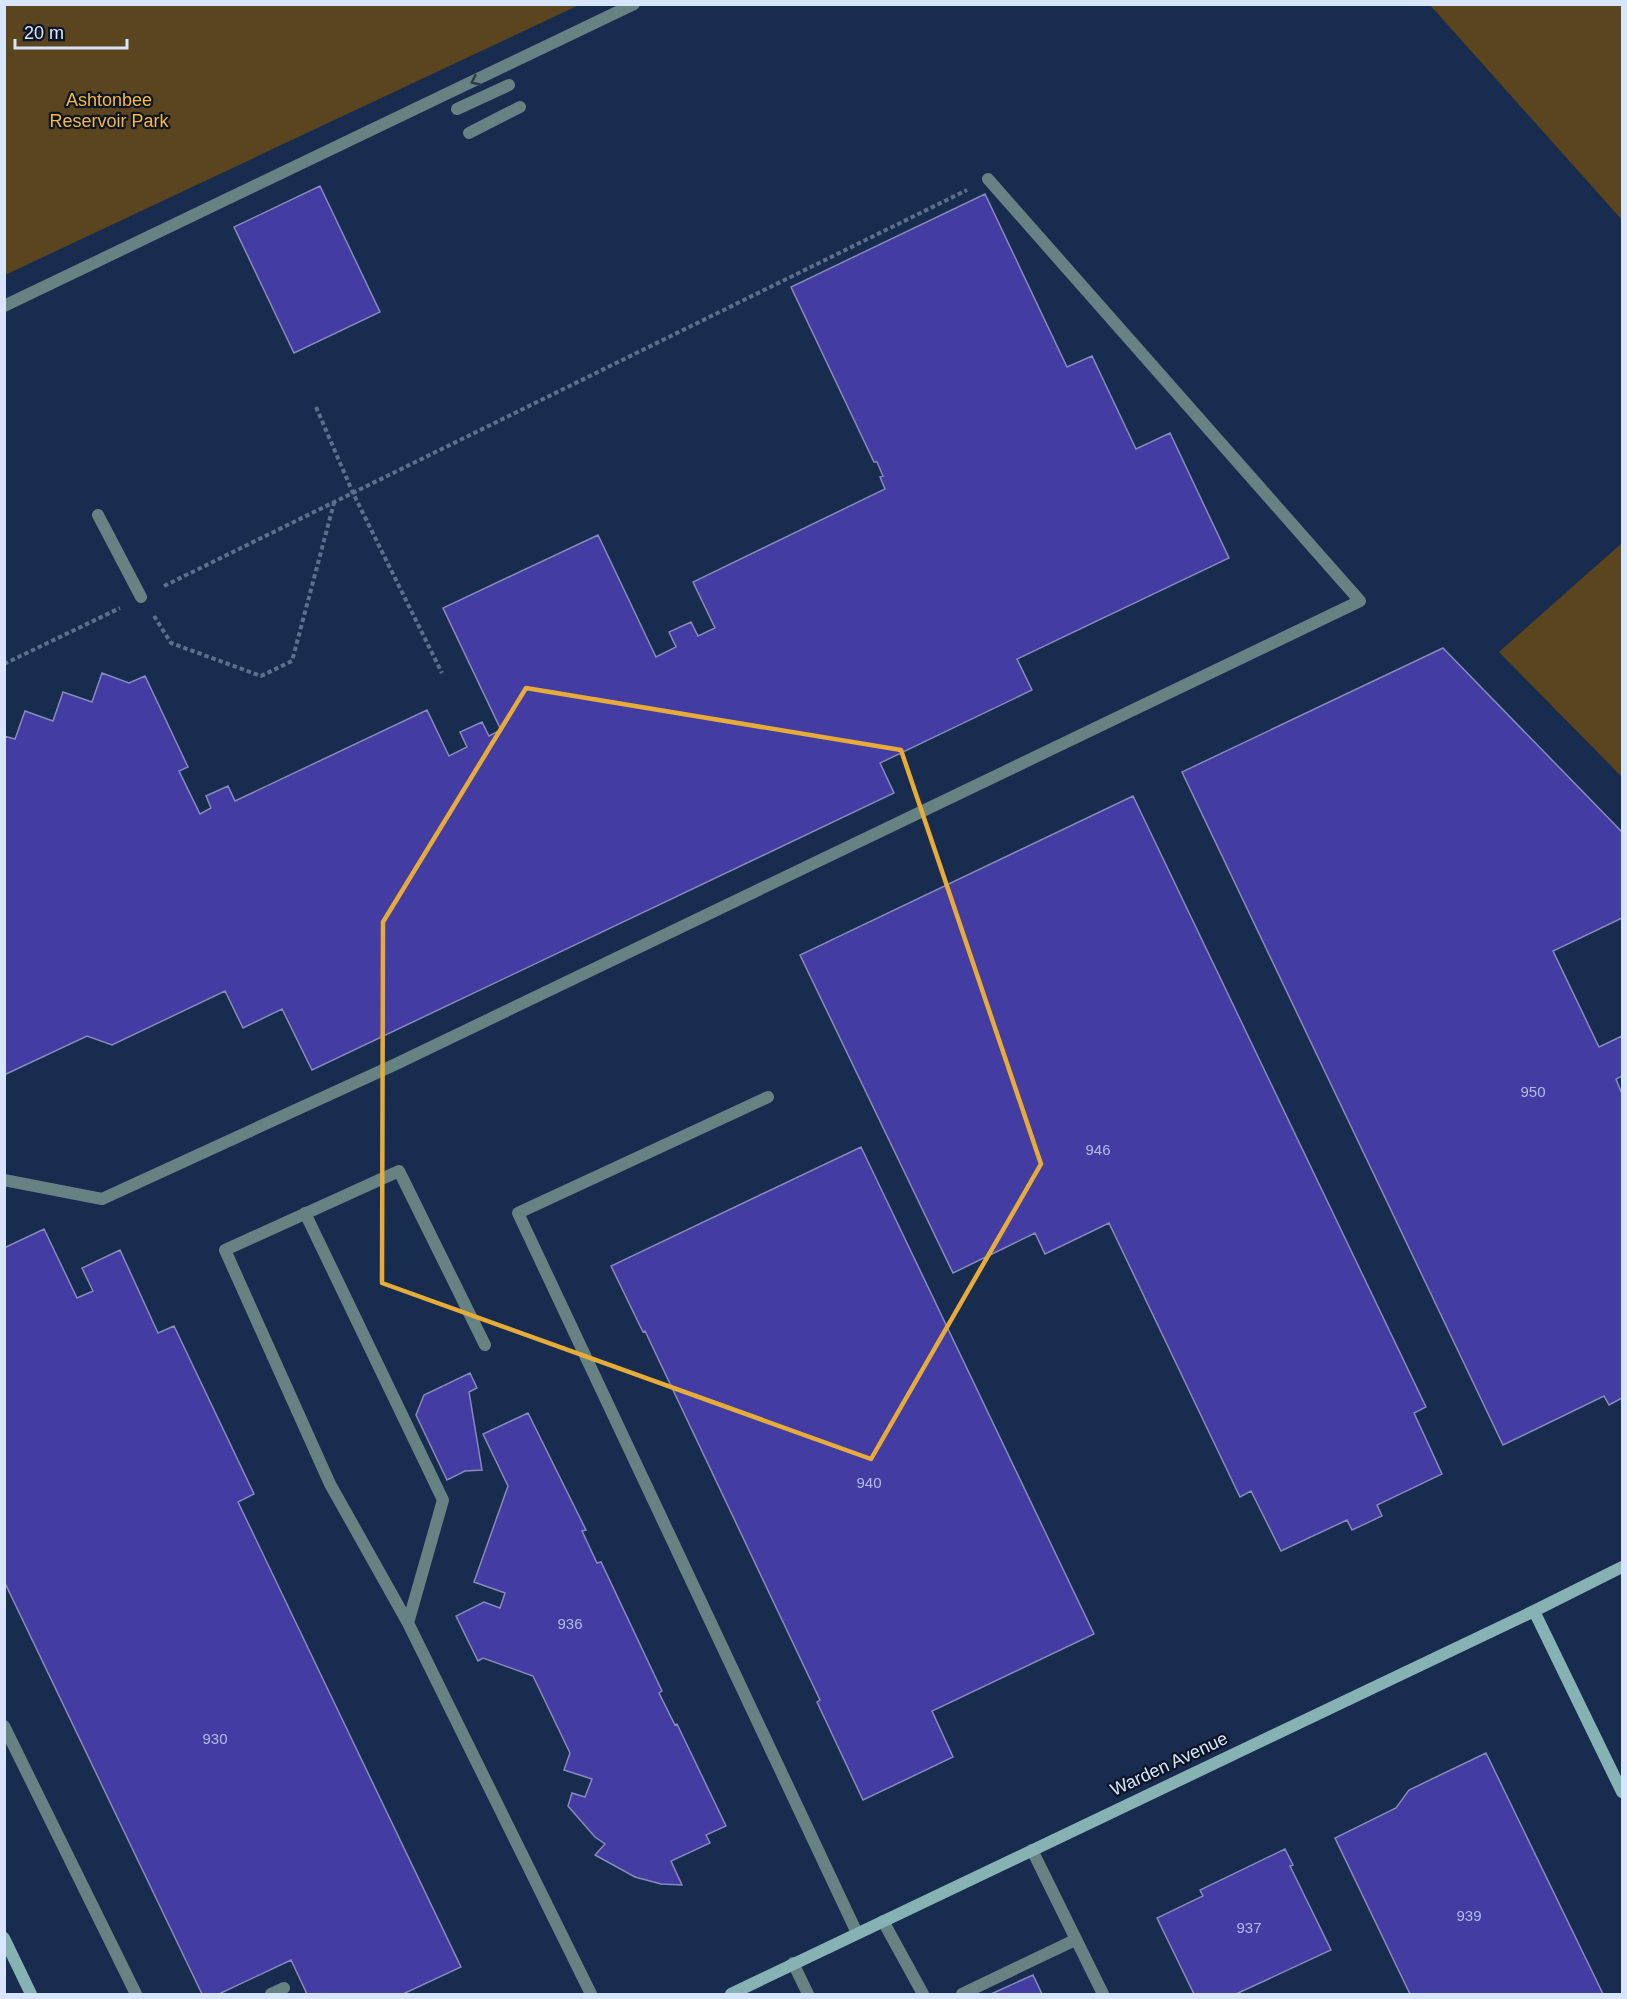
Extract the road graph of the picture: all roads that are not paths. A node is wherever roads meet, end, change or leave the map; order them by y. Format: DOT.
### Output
graph roads {
  1 [pos="634,4"];
  2 [pos="509,85"];
  3 [pos="520,107"];
  4 [pos="457,109"];
  5 [pos="469,133"];
  6 [pos="988,179"];
  7 [pos="4,306"];
  8 [pos="98,515"];
  9 [pos="141,597"];
  10 [pos="768,1097"];
  11 [pos="4,1180"];
  12 [pos="305,1213"];
  13 [pos="485,1345"];
  14 [pos="1623,1567"];
  15 [pos="1534,1611"];
  16 [pos="408,1623"];
  17 [pos="4,1726"];
  18 [pos="1623,1792"];
  19 [pos="1032,1850"];
  20 [pos="883,1921"];
  21 [pos="857,1933"];
  22 [pos="4,1938"];
  23 [pos="1075,1940"];
  24 [pos="793,1963"];
  25 [pos="284,1988"];
  26 [pos="31,1995"];
  27 [pos="136,1995"];
  28 [pos="271,1995"];
  29 [pos="591,1995"];
  30 [pos="731,1995"];
  31 [pos="808,1995"];
  32 [pos="923,1995"];
  33 [pos="962,1995"];
  34 [pos="1103,1995"];
  1 -- 7 [label="lane, one-way"];
  2 -- 4 [label="lane"];
  3 -- 5 [label="lane"];
  6 -- 11 [label="lane"];
  8 -- 9 [label="lane"];
  10 -- 21 [label="lane"];
  12 -- 13 [label="lane"];
  12 -- 16 [label="lane"];
  12 -- 16 [label="lane"];
  14 -- 15 [label="main road, Warden Avenue"];
  15 -- 18 [label="main road"];
  15 -- 19 [label="main road, Warden Avenue"];
  16 -- 29 [label="lane"];
  17 -- 27 [label="lane"];
  19 -- 20 [label="main road, Warden Avenue"];
  19 -- 23 [label="lane"];
  20 -- 21 [label="main road, Warden Avenue"];
  20 -- 32 [label="lane"];
  21 -- 24 [label="main road, Warden Avenue"];
  22 -- 26 [label="main road"];
  23 -- 33 [label="lane"];
  23 -- 34 [label="lane"];
  24 -- 30 [label="main road, Warden Avenue"];
  24 -- 31 [label="lane"];
  25 -- 28 [label="lane"];
}
